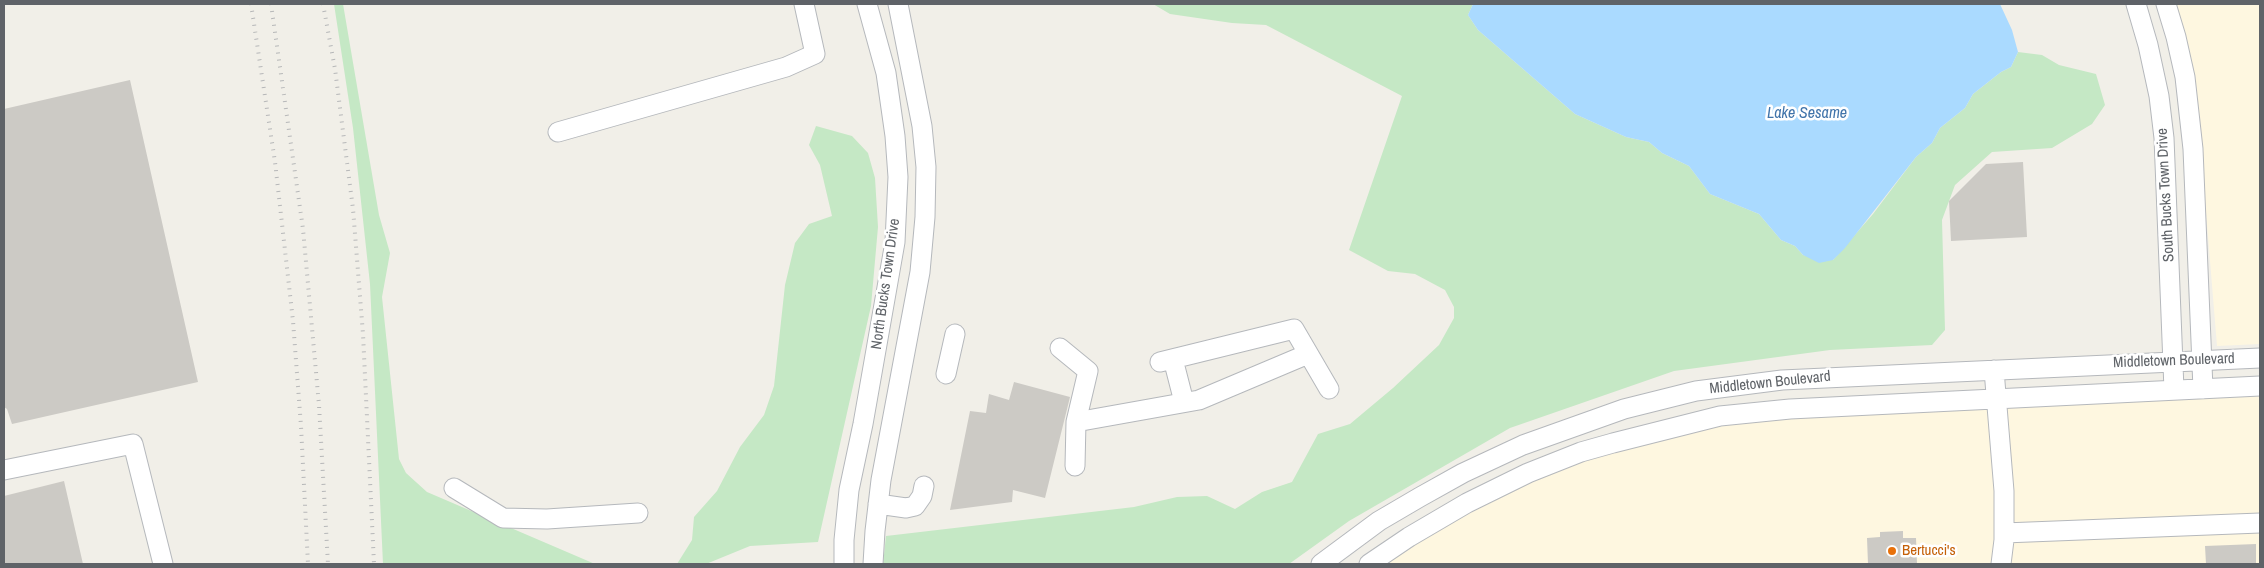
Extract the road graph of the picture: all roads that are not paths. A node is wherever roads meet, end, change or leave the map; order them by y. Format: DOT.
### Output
graph roads {
  1 [pos="867,4"];
  2 [pos="898,4"];
  3 [pos="2136,4"];
  4 [pos="2166,4"];
  5 [pos="805,9"];
  6 [pos="558,132"];
  7 [pos="956,334"];
  8 [pos="1060,348"];
  9 [pos="1308,354"];
  10 [pos="2260,358"];
  11 [pos="2203,360"];
  12 [pos="2174,361"];
  13 [pos="1994,370"];
  14 [pos="946,374"];
  15 [pos="2260,386"];
  16 [pos="1328,389"];
  17 [pos="2204,389"];
  18 [pos="2174,390"];
  19 [pos="1998,399"];
  20 [pos="1184,402"];
  21 [pos="1076,422"];
  22 [pos="1075,466"];
  23 [pos="4,470"];
  24 [pos="924,486"];
  25 [pos="454,488"];
  26 [pos="878,504"];
  27 [pos="638,513"];
  28 [pos="2260,523"];
  29 [pos="2004,533"];
  30 [pos="163,564"];
  31 [pos="844,564"];
  32 [pos="873,564"];
  33 [pos="1321,564"];
  34 [pos="1369,564"];
  35 [pos="2001,564"];
  1 -- 31 [label="street, North Bucks Town Drive"];
  2 -- 26 [label="street, North Bucks Town Drive"];
  3 -- 12 [label="street, South Bucks Town Drive"];
  4 -- 11 [label="street, South Bucks Town Drive"];
  5 -- 6 [label="street"];
  7 -- 14 [label="street"];
  8 -- 21 [label="street"];
  9 -- 16 [label="street"];
  9 -- 20 [label="street"];
  9 -- 20 [label="street"];
  10 -- 11 [label="street, Middletown Boulevard"];
  11 -- 12 [label="street, Middletown Boulevard"];
  11 -- 17 [label="street, South Bucks Town Drive"];
  12 -- 13 [label="street, Middletown Boulevard"];
  12 -- 18 [label="street, South Bucks Town Drive"];
  13 -- 19 [label="street"];
  13 -- 33 [label="street, Middletown Boulevard"];
  15 -- 17 [label="street, Middletown Boulevard"];
  17 -- 18 [label="street, Middletown Boulevard"];
  18 -- 19 [label="street, Middletown Boulevard"];
  19 -- 29 [label="street"];
  19 -- 34 [label="street, Middletown Boulevard"];
  20 -- 21 [label="street"];
  21 -- 22 [label="street"];
  23 -- 30 [label="street"];
  24 -- 26 [label="street"];
  25 -- 27 [label="street"];
  26 -- 32 [label="street, North Bucks Town Drive"];
  28 -- 29 [label="street"];
  29 -- 35 [label="street"];
}
